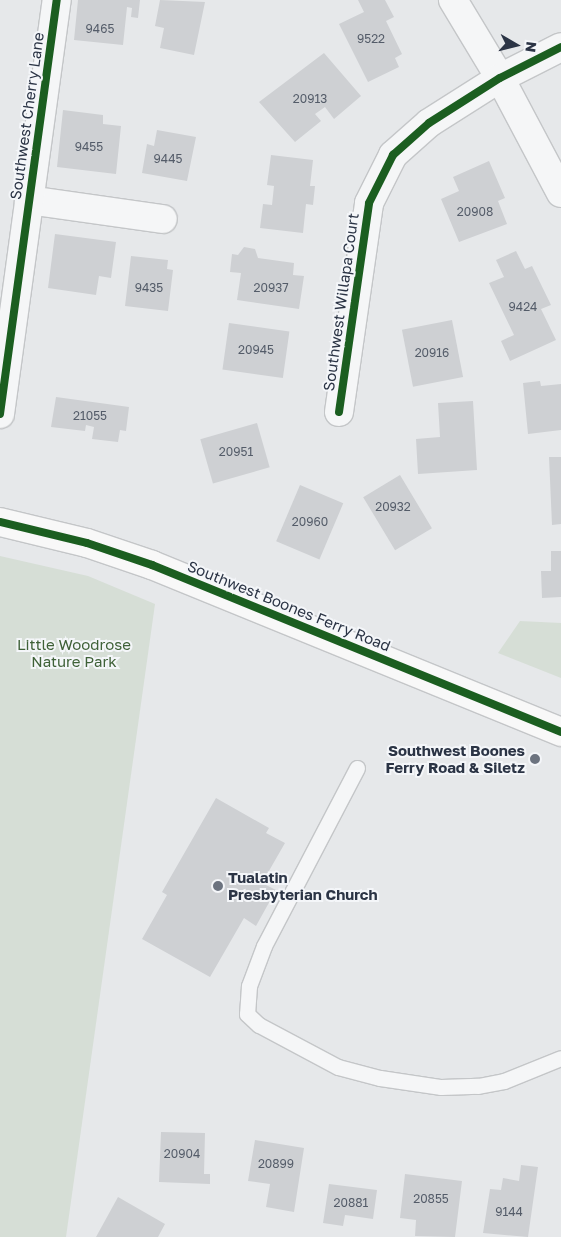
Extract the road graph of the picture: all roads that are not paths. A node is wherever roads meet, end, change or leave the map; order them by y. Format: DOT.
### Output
graph roads {
  1 [pos="57,0"];
  2 [pos="453,0"];
  3 [pos="561,47"];
  4 [pos="500,78"];
  5 [pos="561,194"];
  6 [pos="30,200"];
  7 [pos="163,219"];
  8 [pos="339,412"];
  9 [pos="0,414"];
  10 [pos="0,522"];
  11 [pos="561,732"];
  12 [pos="357,768"];
  13 [pos="561,1058"];
  1 -- 6 [label="street, Southwest Cherry Lane"];
  2 -- 4 [label="street"];
  3 -- 4 [label="street, Southwest Willapa Court"];
  4 -- 5 [label="street"];
  4 -- 8 [label="street, Southwest Willapa Court"];
  6 -- 7 [label="street, Southwest Cherry Lane"];
  6 -- 9 [label="street, Southwest Cherry Lane"];
  10 -- 11 [label="main road, Southwest Boones Ferry Road"];
  12 -- 13 [label="lane"];
}
